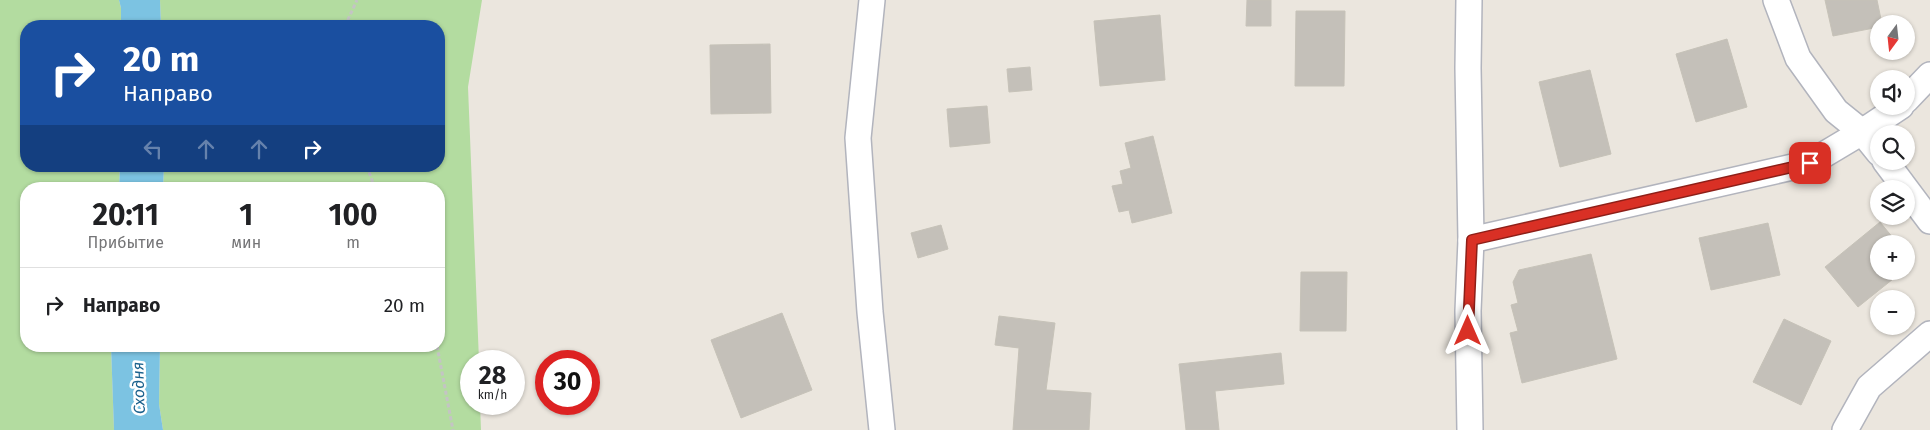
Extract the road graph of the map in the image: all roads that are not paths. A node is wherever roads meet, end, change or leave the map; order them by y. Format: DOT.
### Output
graph roads {
  1 [pos="872,0"];
  2 [pos="1470,0"];
  3 [pos="1776,0"];
  4 [pos="1930,75"];
  5 [pos="1915,91"];
  6 [pos="1888,115"];
  7 [pos="1862,132"];
  8 [pos="1870,142"];
  9 [pos="1892,170"];
  10 [pos="1930,220"];
  11 [pos="1472,240"];
  12 [pos="1930,334"];
  13 [pos="882,430"];
  14 [pos="1470,430"];
  15 [pos="1845,430"];
  1 -- 13 [label="street"];
  2 -- 11 [label="street"];
  3 -- 7 [label="street"];
  4 -- 5 [label="street"];
  6 -- 7 [label="street"];
  7 -- 8 [label="street"];
  7 -- 11 [label="street"];
  9 -- 10 [label="street"];
  11 -- 14 [label="street"];
  12 -- 15 [label="street"];
}
